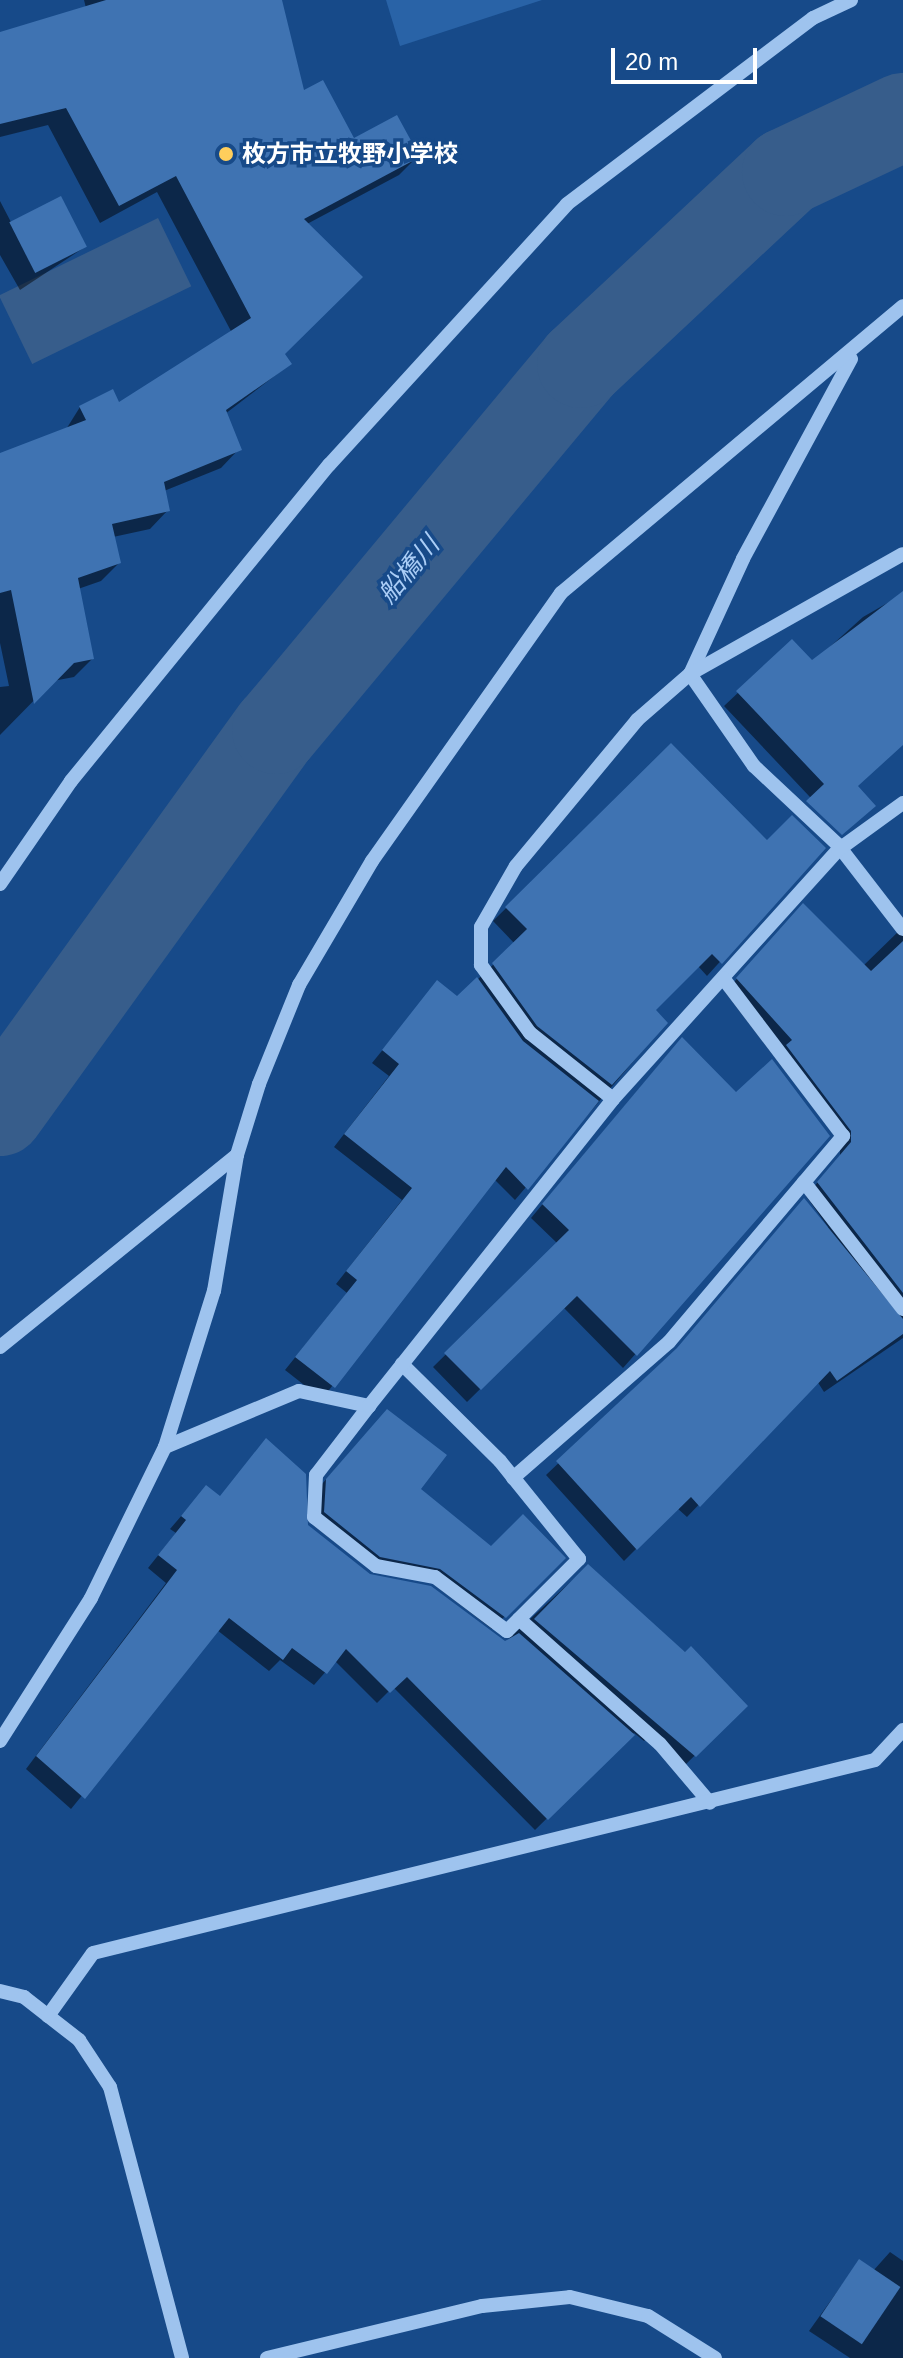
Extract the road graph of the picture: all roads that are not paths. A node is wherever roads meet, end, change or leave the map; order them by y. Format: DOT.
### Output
graph roads {
  1 [pos="851,0"];
  2 [pos="903,306"];
  3 [pos="853,354"];
  4 [pos="903,554"];
  5 [pos="690,674"];
  6 [pos="903,803"];
  7 [pos="838,850"];
  8 [pos="0,884"];
  9 [pos="903,929"];
  10 [pos="723,978"];
  11 [pos="613,1099"];
  12 [pos="237,1155"];
  13 [pos="804,1182"];
  14 [pos="903,1309"];
  15 [pos="0,1347"];
  16 [pos="402,1364"];
  17 [pos="369,1406"];
  18 [pos="165,1447"];
  19 [pos="513,1478"];
  20 [pos="519,1619"];
  21 [pos="903,1730"];
  22 [pos="0,1741"];
  23 [pos="710,1803"];
  24 [pos="0,1991"];
  25 [pos="48,2016"];
  26 [pos="182,2358"];
  27 [pos="267,2358"];
  28 [pos="715,2358"];
  1 -- 8 [label="street"];
  2 -- 3 [label="street"];
  3 -- 5 [label="street"];
  3 -- 12 [label="street"];
  4 -- 5 [label="street"];
  5 -- 7 [label="street"];
  5 -- 11 [label="street"];
  6 -- 7 [label="street"];
  7 -- 9 [label="street"];
  7 -- 10 [label="street"];
  10 -- 11 [label="street"];
  10 -- 13 [label="street"];
  11 -- 16 [label="street"];
  12 -- 15 [label="street"];
  12 -- 18 [label="street"];
  13 -- 14 [label="street"];
  13 -- 19 [label="street"];
  16 -- 17 [label="street"];
  16 -- 19 [label="street"];
  17 -- 18 [label="street"];
  17 -- 20 [label="street"];
  18 -- 22 [label="street"];
  19 -- 20 [label="street"];
  20 -- 23 [label="street"];
  21 -- 23 [label="street"];
  23 -- 25 [label="street"];
  24 -- 25 [label="street"];
  25 -- 26 [label="street"];
  27 -- 28 [label="street"];
}
